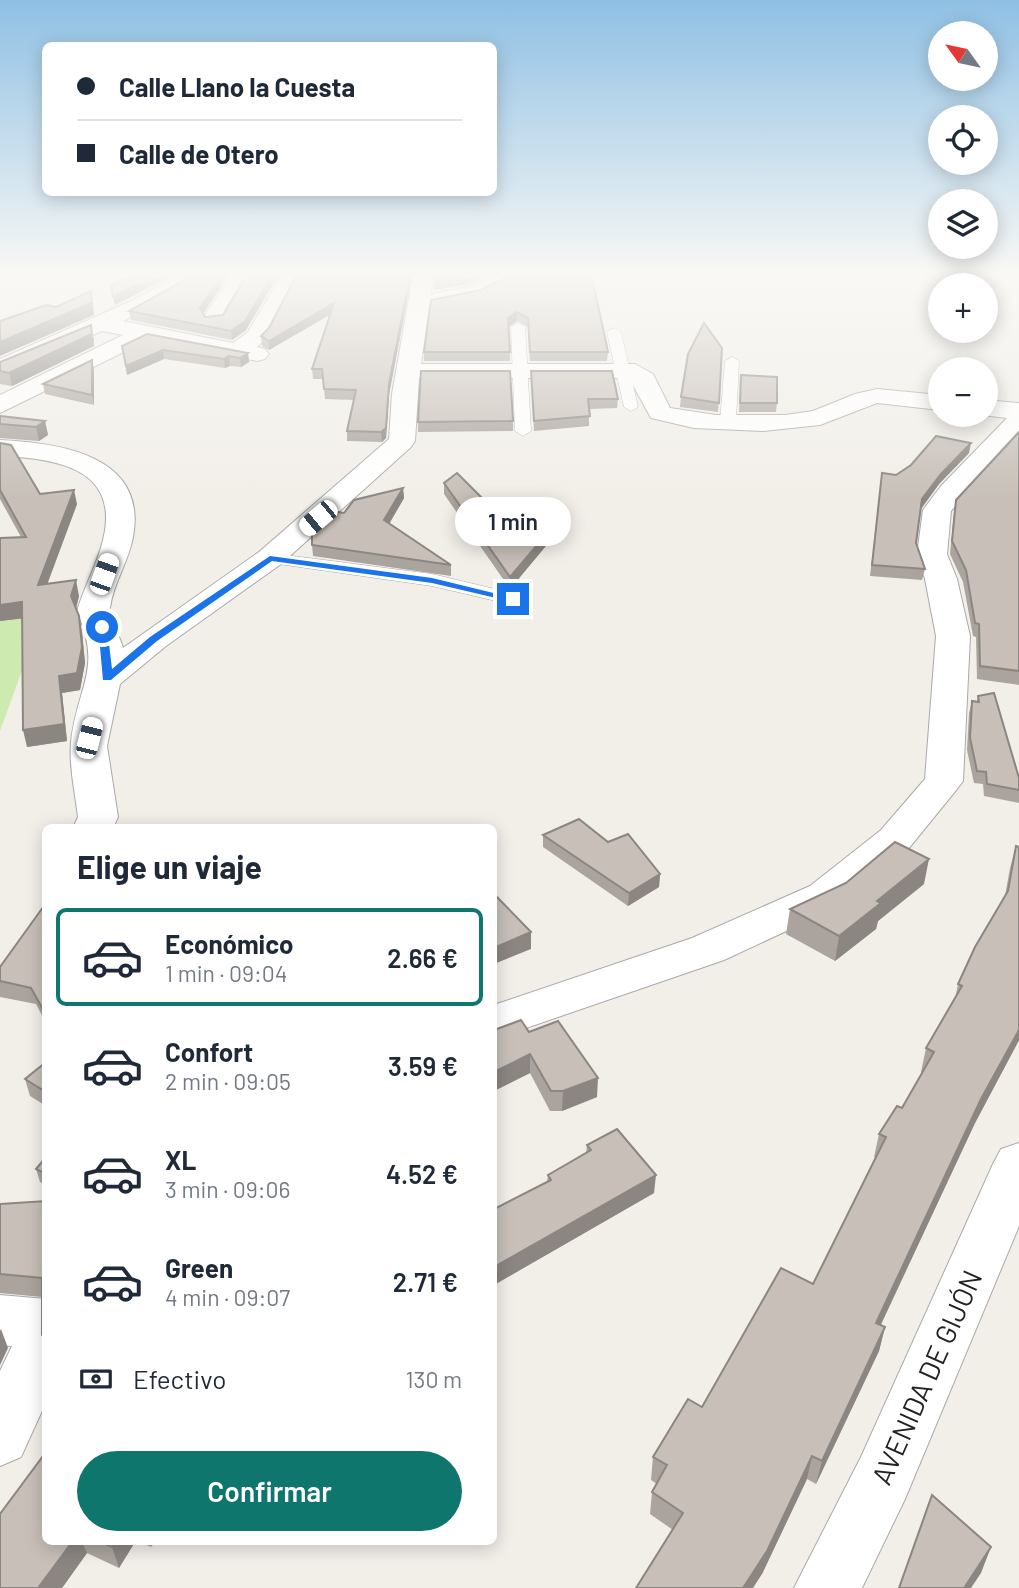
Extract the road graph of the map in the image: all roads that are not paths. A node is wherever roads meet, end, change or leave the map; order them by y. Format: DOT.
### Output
graph roads {
  1 [pos="38,350"];
  2 [pos="110,350"];
  3 [pos="411,350"];
  4 [pos="519,350"];
  5 [pos="618,350"];
  6 [pos="732,361"];
  7 [pos="0,368"];
  8 [pos="623,370"];
  9 [pos="407,371"];
  10 [pos="520,371"];
  11 [pos="928,402"];
  12 [pos="0,405"];
  13 [pos="631,407"];
  14 [pos="998,409"];
  15 [pos="1019,411"];
  16 [pos="1019,419"];
  17 [pos="728,421"];
  18 [pos="523,431"];
  19 [pos="0,448"];
  20 [pos="270,558"];
  21 [pos="513,599"];
  22 [pos="107,678"];
  23 [pos="94,824"];
  24 [pos="497,1021"];
  25 [pos="1019,1164"];
  26 [pos="0,1320"];
  27 [pos="42,1324"];
  28 [pos="42,1343"];
  29 [pos="0,1437"];
  30 [pos="827,1588"];
  1 -- 7 [label="street"];
  2 -- 12 [label="street"];
  3 -- 9 [label="street"];
  4 -- 10 [label="lane"];
  5 -- 8 [label="lane"];
  6 -- 17 [label="lane"];
  8 -- 10 [label="street"];
  8 -- 13 [label="lane"];
  8 -- 17 [label="street"];
  9 -- 10 [label="street"];
  9 -- 20 [label="street"];
  10 -- 18 [label="lane"];
  11 -- 17 [label="street"];
  14 -- 15 [label="street"];
  16 -- 24 [label="street"];
  19 -- 22 [label="street"];
  20 -- 21 [label="lane"];
  20 -- 22 [label="street"];
  22 -- 23 [label="street"];
  25 -- 30 [label="street, AVENIDA DE GIJÓN"];
  26 -- 27 [label="street"];
  28 -- 29 [label="street"];
}
